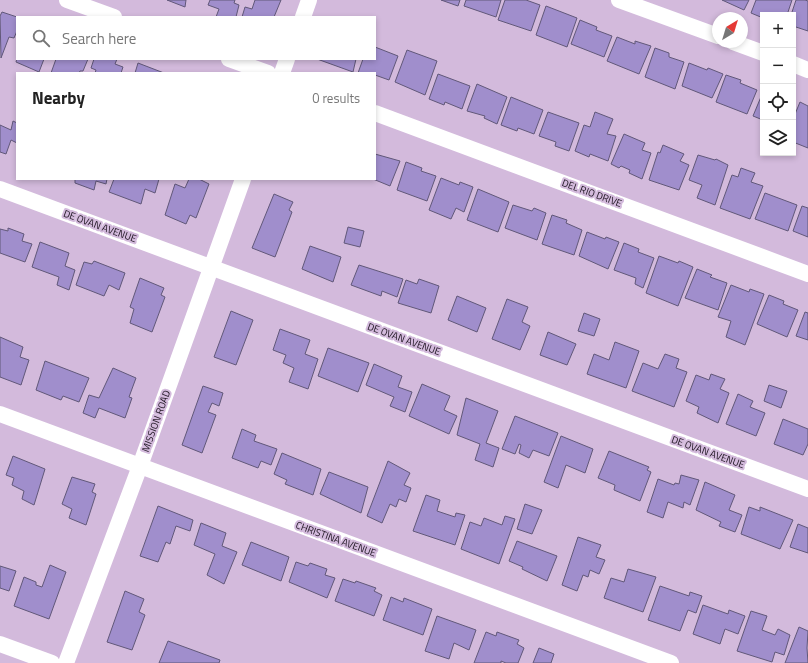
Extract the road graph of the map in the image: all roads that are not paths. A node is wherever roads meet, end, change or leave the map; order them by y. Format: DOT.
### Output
graph roads {
  1 [pos="67,0"];
  2 [pos="309,0"];
  3 [pos="620,0"];
  4 [pos="111,16"];
  5 [pos="303,16"];
  6 [pos="712,34"];
  7 [pos="748,48"];
  8 [pos="760,52"];
  9 [pos="232,60"];
  10 [pos="287,60"];
  11 [pos="796,65"];
  12 [pos="808,70"];
  13 [pos="265,72"];
  14 [pos="282,72"];
  15 [pos="376,113"];
  16 [pos="244,180"];
  17 [pos="0,189"];
  18 [pos="211,267"];
  19 [pos="808,274"];
  20 [pos="0,414"];
  21 [pos="140,466"];
  22 [pos="808,489"];
  23 [pos="0,644"];
  24 [pos="52,663"];
  25 [pos="66,663"];
  26 [pos="671,663"];
  1 -- 4 [label="street"];
  2 -- 5 [label="street"];
  3 -- 6 [label="street"];
  7 -- 8 [label="street"];
  9 -- 13 [label="street"];
  10 -- 14 [label="street"];
  11 -- 12 [label="street"];
  15 -- 19 [label="street, DEL RIO DRIVE"];
  16 -- 18 [label="street, MISSION ROAD"];
  17 -- 18 [label="street, DE OVAN AVENUE"];
  18 -- 21 [label="street, MISSION ROAD"];
  18 -- 22 [label="street, DE OVAN AVENUE"];
  20 -- 21 [label="street, CHRISTINA AVENUE"];
  21 -- 25 [label="street, MISSION ROAD"];
  21 -- 26 [label="street, CHRISTINA AVENUE"];
  23 -- 24 [label="street"];
}
